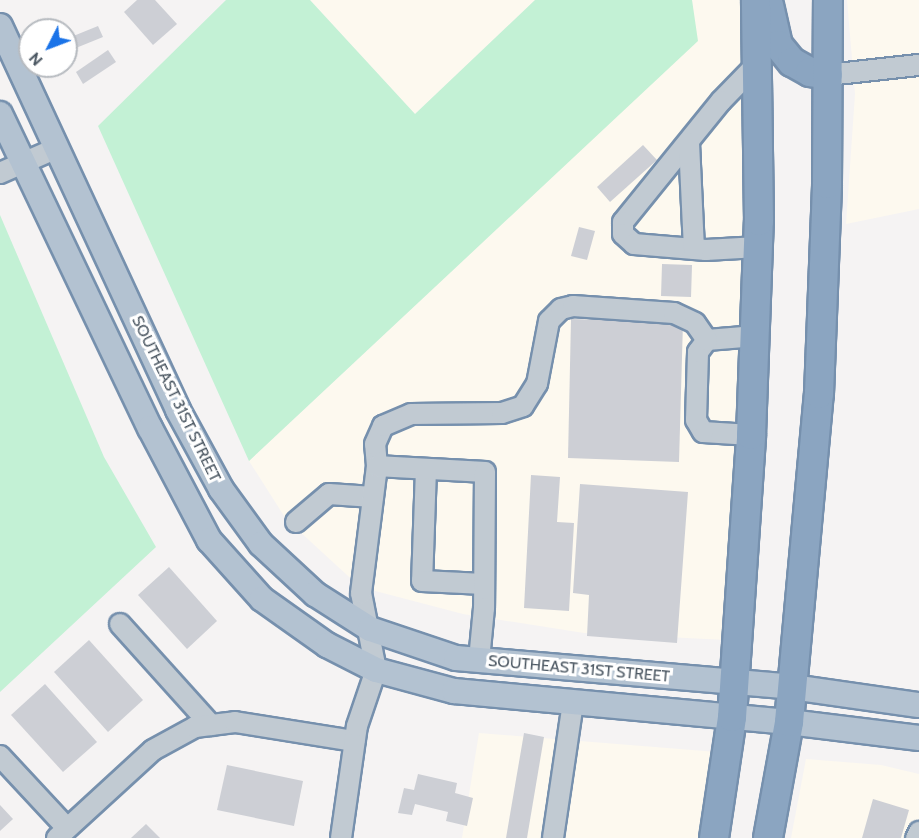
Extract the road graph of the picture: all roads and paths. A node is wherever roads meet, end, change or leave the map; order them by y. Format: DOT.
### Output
graph roads {
  1 [pos="756,0"];
  2 [pos="769,0"];
  3 [pos="828,0"];
  4 [pos="0,26"];
  5 [pos="758,63"];
  6 [pos="919,65"];
  7 [pos="828,75"];
  8 [pos="0,114"];
  9 [pos="688,142"];
  10 [pos="57,148"];
  11 [pos="23,163"];
  12 [pos="0,173"];
  13 [pos="758,247"];
  14 [pos="694,249"];
  15 [pos="756,336"];
  16 [pos="707,340"];
  17 [pos="751,435"];
  18 [pos="377,466"];
  19 [pos="426,469"];
  20 [pos="373,497"];
  21 [pos="296,522"];
  22 [pos="484,584"];
  23 [pos="120,624"];
  24 [pos="370,629"];
  25 [pos="478,660"];
  26 [pos="376,670"];
  27 [pos="735,683"];
  28 [pos="792,687"];
  29 [pos="573,703"];
  30 [pos="919,705"];
  31 [pos="732,717"];
  32 [pos="789,722"];
  33 [pos="211,725"];
  34 [pos="919,738"];
  35 [pos="354,741"];
  36 [pos="0,756"];
  37 [pos="919,832"];
  38 [pos="62,833"];
  39 [pos="341,838"];
  40 [pos="553,838"];
  41 [pos="714,838"];
  42 [pos="768,838"];
  43 [pos="916,838"];
  1 -- 5 [label="highway"];
  2 -- 7 [label="highway"];
  3 -- 7 [label="highway"];
  4 -- 10 [label="main road, SOUTHEAST 31ST STREET"];
  5 -- 9 [label="street"];
  5 -- 13 [label="highway"];
  6 -- 7 [label="street"];
  7 -- 28 [label="highway"];
  8 -- 11 [label="main road, SOUTHEAST 31ST STREET"];
  9 -- 14 [label="street"];
  9 -- 14 [label="street"];
  10 -- 11 [label="street"];
  10 -- 24 [label="main road, SOUTHEAST 31ST STREET"];
  11 -- 12 [label="street"];
  11 -- 26 [label="main road, SOUTHEAST 31ST STREET"];
  13 -- 14 [label="street"];
  13 -- 15 [label="highway"];
  15 -- 16 [label="street"];
  15 -- 17 [label="highway"];
  16 -- 17 [label="street"];
  16 -- 18 [label="street"];
  17 -- 27 [label="highway"];
  18 -- 19 [label="street"];
  18 -- 20 [label="street"];
  19 -- 22 [label="street"];
  19 -- 22 [label="street"];
  20 -- 21 [label="street"];
  20 -- 24 [label="street"];
  22 -- 25 [label="street"];
  23 -- 33 [label="street"];
  24 -- 25 [label="main road, SOUTHEAST 31ST STREET"];
  24 -- 26 [label="street"];
  25 -- 27 [label="main road, SOUTHEAST 31ST STREET"];
  26 -- 29 [label="main road, SOUTHEAST 31ST STREET"];
  26 -- 35 [label="street"];
  27 -- 28 [label="main road, SOUTHEAST 31ST STREET"];
  27 -- 31 [label="highway"];
  28 -- 30 [label="main road, SOUTHEAST 31ST STREET"];
  28 -- 32 [label="highway"];
  29 -- 31 [label="main road, SOUTHEAST 31ST STREET"];
  29 -- 40 [label="street"];
  31 -- 32 [label="main road, SOUTHEAST 31ST STREET"];
  31 -- 41 [label="highway"];
  32 -- 34 [label="main road, SOUTHEAST 31ST STREET"];
  32 -- 42 [label="highway"];
  33 -- 35 [label="street"];
  33 -- 38 [label="street"];
  35 -- 39 [label="street"];
  36 -- 38 [label="street"];
  37 -- 43 [label="street"];
}
